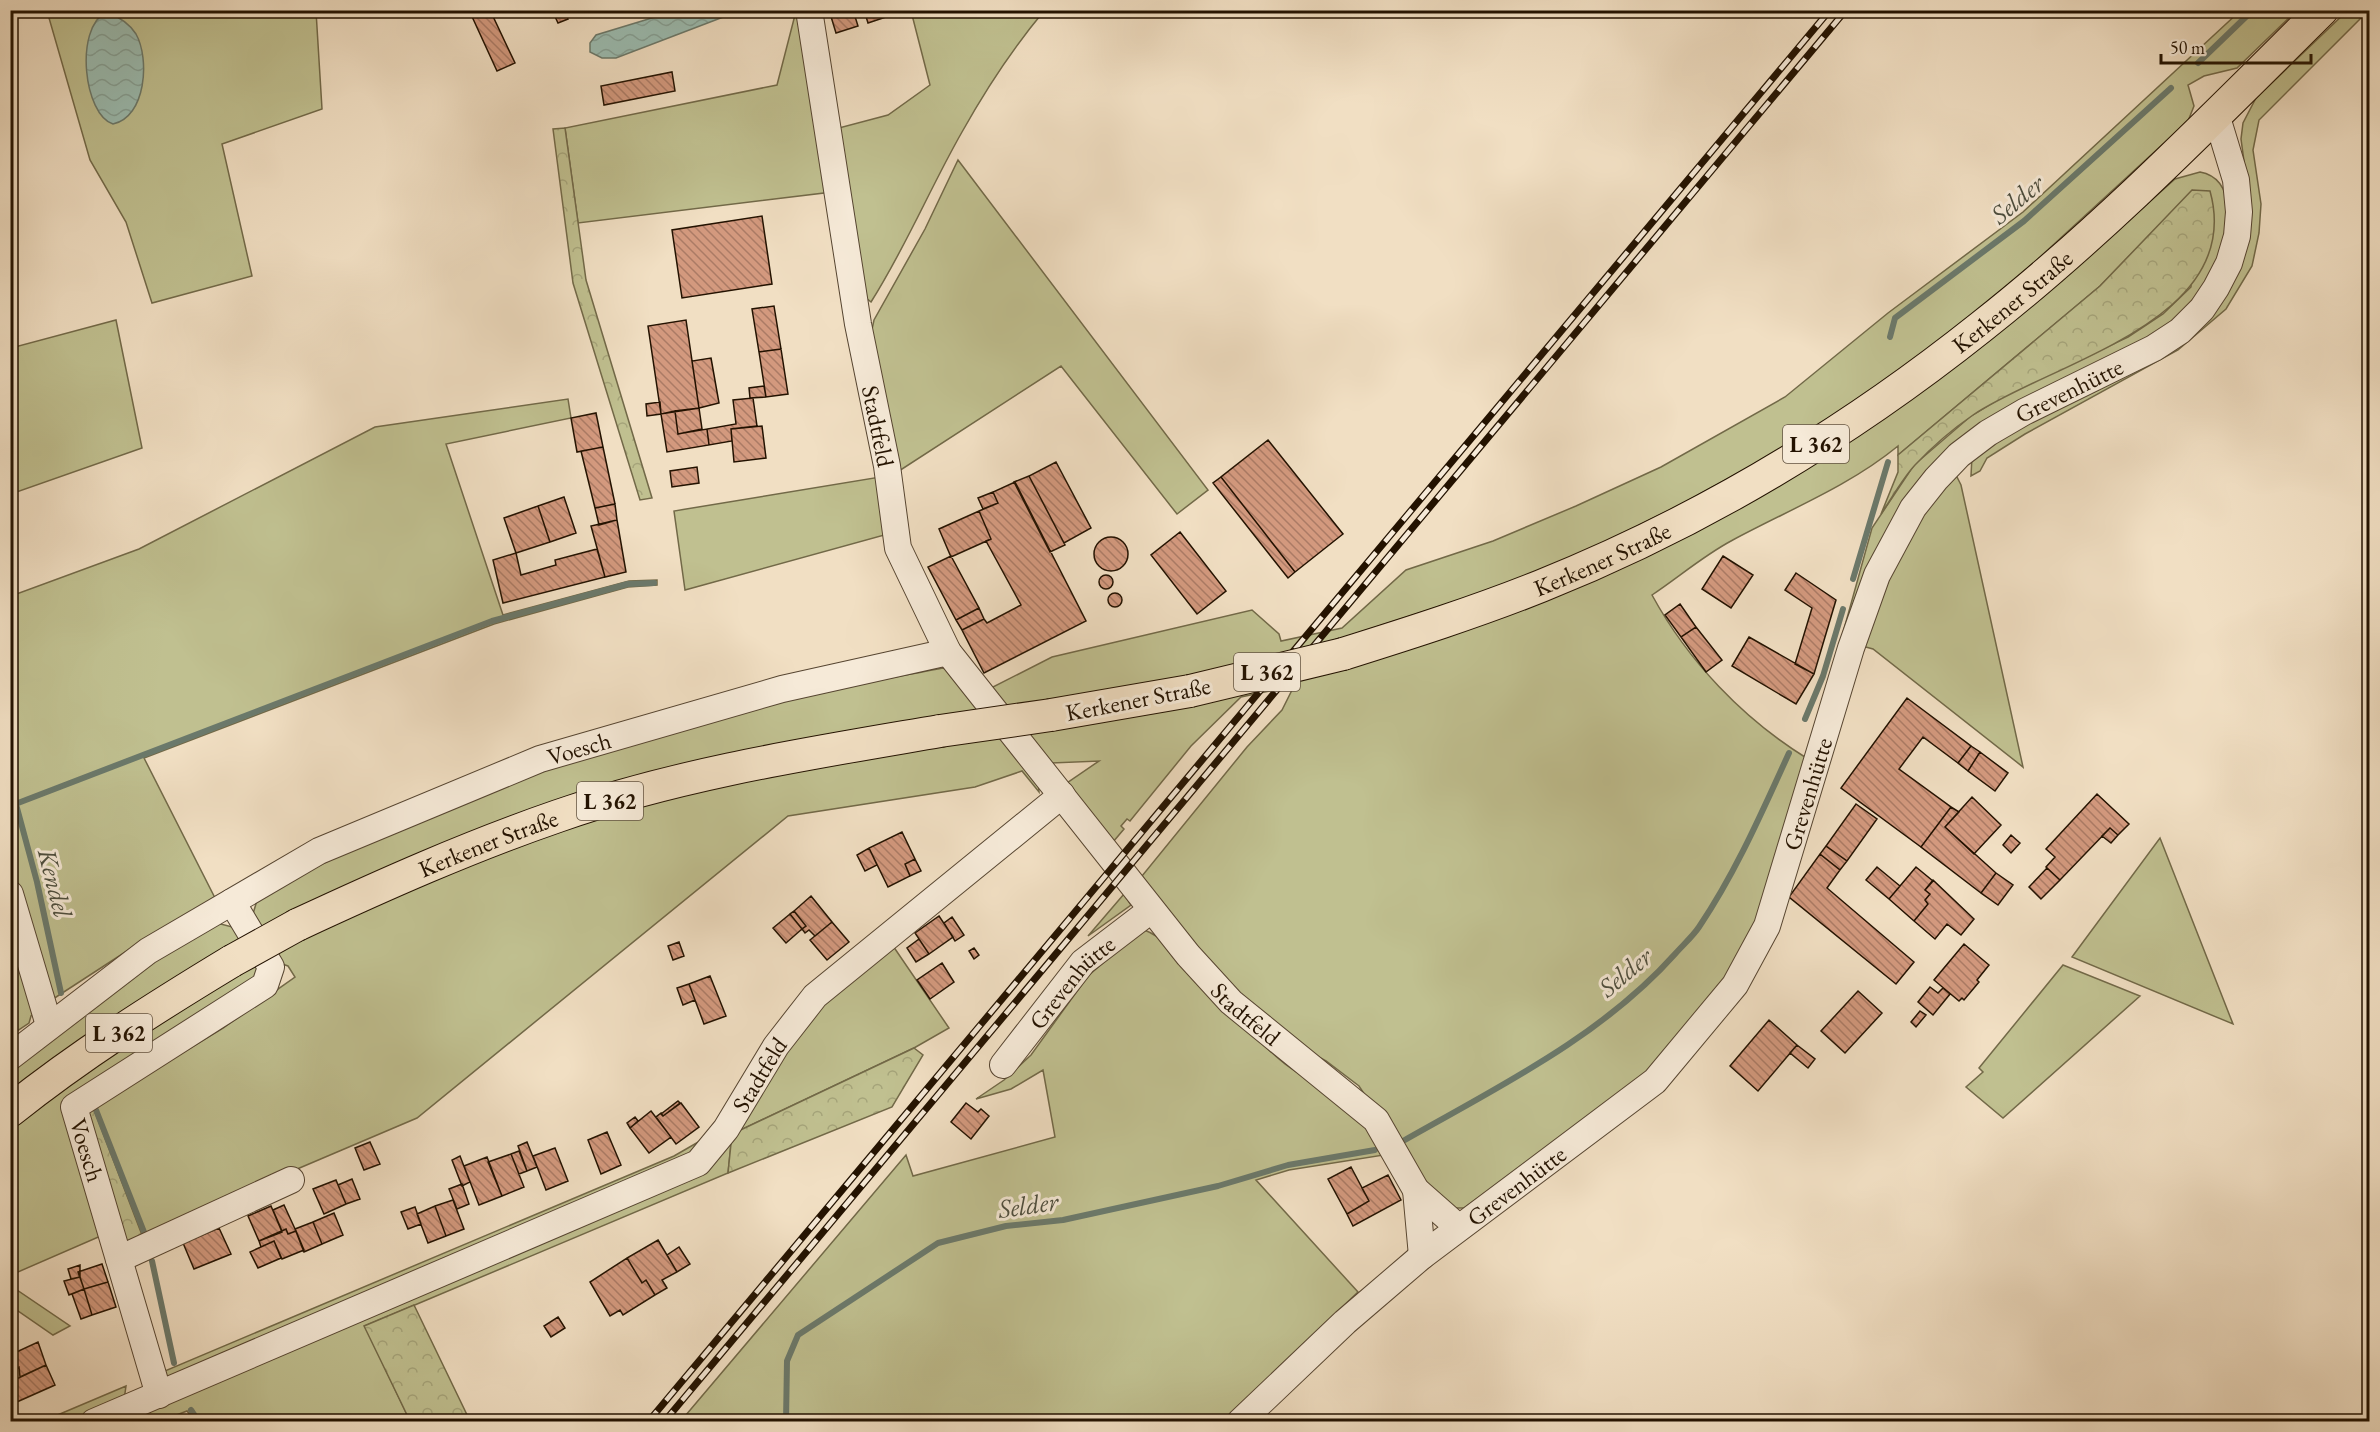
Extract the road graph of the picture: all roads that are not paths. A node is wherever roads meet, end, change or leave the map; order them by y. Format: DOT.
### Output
graph roads {
  1 [pos="808,10"];
  2 [pos="2322,10"];
  3 [pos="2216,114"];
  4 [pos="948,652"];
  5 [pos="1062,795"];
  6 [pos="10,894"];
  7 [pos="232,902"];
  8 [pos="1151,910"];
  9 [pos="50,1025"];
  10 [pos="10,1057"];
  11 [pos="1003,1065"];
  12 [pos="10,1111"];
  13 [pos="291,1180"];
  14 [pos="1416,1190"];
  15 [pos="1458,1227"];
  16 [pos="1422,1256"];
  17 [pos="119,1259"];
  18 [pos="159,1395"];
  19 [pos="94,1422"];
  20 [pos="1240,1422"];
  1 -- 4 [label="street, Stadtfeld"];
  2 -- 3 [label="main road, Kerkener Straße / L 362"];
  3 -- 12 [label="main road, Kerkener Straße / L 362, bridge"];
  3 -- 15 [label="street, Grevenhütte"];
  4 -- 5 [label="street, Stadtfeld"];
  4 -- 7 [label="street, Voesch"];
  5 -- 8 [label="street, Stadtfeld"];
  5 -- 18 [label="street, Stadtfeld"];
  6 -- 9 [label="street"];
  7 -- 9 [label="street, Voesch"];
  7 -- 17 [label="street, Voesch"];
  8 -- 11 [label="street, Grevenhütte"];
  8 -- 14 [label="street, Stadtfeld"];
  9 -- 10 [label="street, Voesch"];
  13 -- 17 [label="street"];
  14 -- 15 [label="street, Stadtfeld"];
  14 -- 16 [label="street, Stadtfeld"];
  15 -- 16 [label="street, Grevenhütte"];
  16 -- 20 [label="street, Grevenhütte"];
  17 -- 18 [label="street, Voesch"];
  18 -- 19 [label="street"];
}
